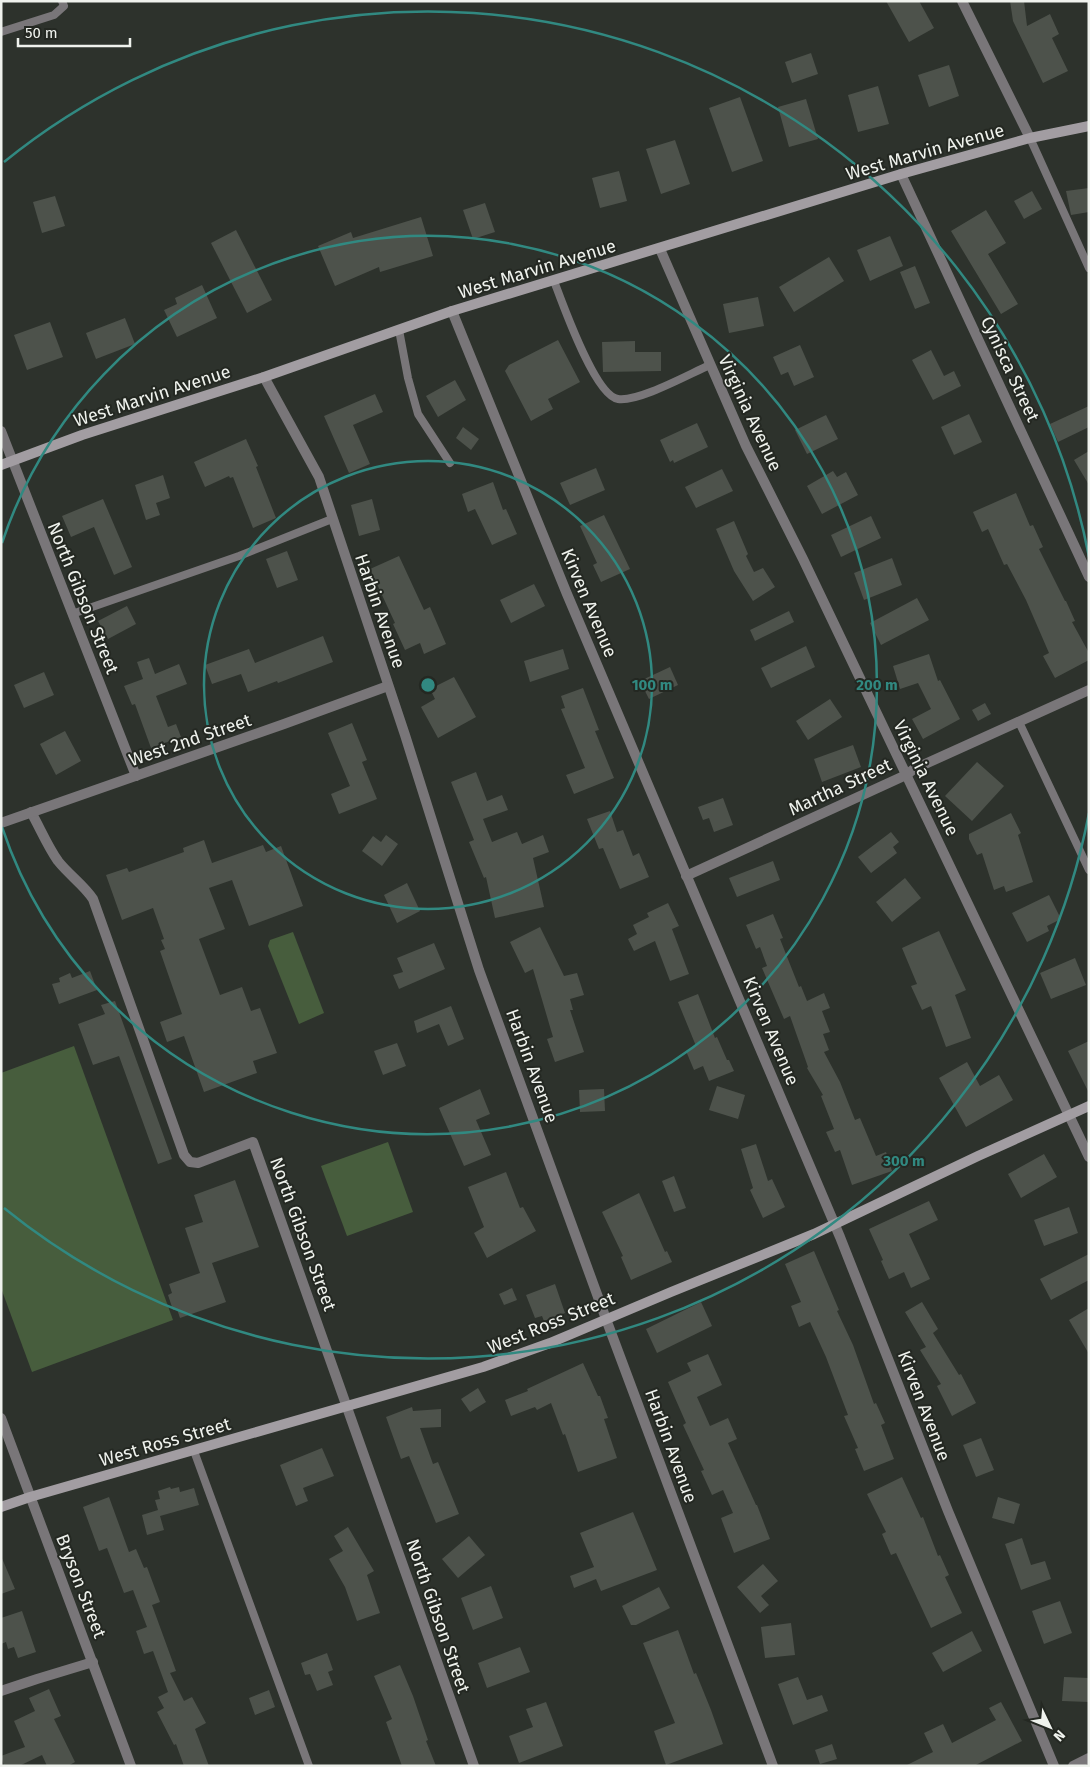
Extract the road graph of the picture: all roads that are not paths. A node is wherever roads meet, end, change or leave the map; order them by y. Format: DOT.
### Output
graph roads {
  1 [pos="62,1"];
  2 [pos="962,1"];
  3 [pos="1,32"];
  4 [pos="1089,126"];
  5 [pos="1030,138"];
  6 [pos="901,174"];
  7 [pos="660,249"];
  8 [pos="1089,268"];
  9 [pos="554,281"];
  10 [pos="452,311"];
  11 [pos="399,330"];
  12 [pos="710,365"];
  13 [pos="264,377"];
  14 [pos="1,431"];
  15 [pos="12,461"];
  16 [pos="450,463"];
  17 [pos="1,465"];
  18 [pos="332,519"];
  19 [pos="1089,577"];
  20 [pos="72,614"];
  21 [pos="388,686"];
  22 [pos="1089,690"];
  23 [pos="1018,722"];
  24 [pos="906,775"];
  25 [pos="136,776"];
  26 [pos="31,812"];
  27 [pos="1,823"];
  28 [pos="1089,870"];
  29 [pos="686,876"];
  30 [pos="1089,1106"];
  31 [pos="1069,1114"];
  32 [pos="1089,1156"];
  33 [pos="835,1224"];
  34 [pos="606,1319"];
  35 [pos="347,1407"];
  36 [pos="1,1418"];
  37 [pos="194,1450"];
  38 [pos="30,1497"];
  39 [pos="1,1507"];
  40 [pos="93,1662"];
  41 [pos="1,1692"];
  42 [pos="1089,1758"];
  43 [pos="131,1766"];
  44 [pos="309,1766"];
  45 [pos="474,1766"];
  46 [pos="773,1766"];
  47 [pos="1054,1766"];
  48 [pos="1073,1766"];
  1 -- 3 [label="lane"];
  2 -- 5 [label="street"];
  4 -- 5 [label="street, West Marvin Avenue"];
  5 -- 6 [label="street, West Marvin Avenue"];
  5 -- 8 [label="lane"];
  6 -- 7 [label="street, West Marvin Avenue"];
  6 -- 19 [label="street, Cynisca Street"];
  7 -- 9 [label="street, West Marvin Avenue"];
  7 -- 12 [label="street, Virginia Avenue"];
  9 -- 10 [label="street, West Marvin Avenue"];
  9 -- 12 [label="lane"];
  10 -- 11 [label="street, West Marvin Avenue"];
  10 -- 29 [label="street, Kirven Avenue"];
  11 -- 13 [label="street, West Marvin Avenue"];
  11 -- 16 [label="lane"];
  12 -- 24 [label="street, Virginia Avenue"];
  13 -- 15 [label="street, West Marvin Avenue"];
  13 -- 18 [label="street, Harbin Avenue"];
  14 -- 15 [label="street, North Gibson Street"];
  15 -- 17 [label="street, West Marvin Avenue"];
  15 -- 20 [label="street, North Gibson Street"];
  18 -- 20 [label="lane"];
  18 -- 21 [label="street, Harbin Avenue"];
  20 -- 25 [label="street, North Gibson Street"];
  21 -- 25 [label="street, West 2nd Street"];
  21 -- 34 [label="street, Harbin Avenue"];
  22 -- 23 [label="street, Martha Street"];
  23 -- 24 [label="street, Martha Street"];
  23 -- 28 [label="lane"];
  24 -- 29 [label="street, Martha Street"];
  24 -- 31 [label="street, Virginia Avenue"];
  25 -- 26 [label="street, West 2nd Street"];
  26 -- 27 [label="street, West 2nd Street"];
  26 -- 35 [label="street, North Gibson Street"];
  29 -- 33 [label="street, Kirven Avenue"];
  30 -- 31 [label="street, West Ross Street"];
  31 -- 32 [label="street, Virginia Avenue"];
  31 -- 33 [label="street, West Ross Street"];
  33 -- 34 [label="street, West Ross Street"];
  33 -- 47 [label="street, Kirven Avenue"];
  34 -- 35 [label="street, West Ross Street"];
  34 -- 46 [label="street, Harbin Avenue"];
  35 -- 37 [label="street, West Ross Street"];
  35 -- 45 [label="street, North Gibson Street"];
  36 -- 38 [label="street, Bryson Street"];
  37 -- 38 [label="street, West Ross Street"];
  37 -- 44 [label="lane"];
  38 -- 39 [label="street, West Ross Street"];
  38 -- 40 [label="street, Bryson Street"];
  40 -- 41 [label="street"];
  40 -- 43 [label="street, Bryson Street"];
  42 -- 48 [label="street"];
}
